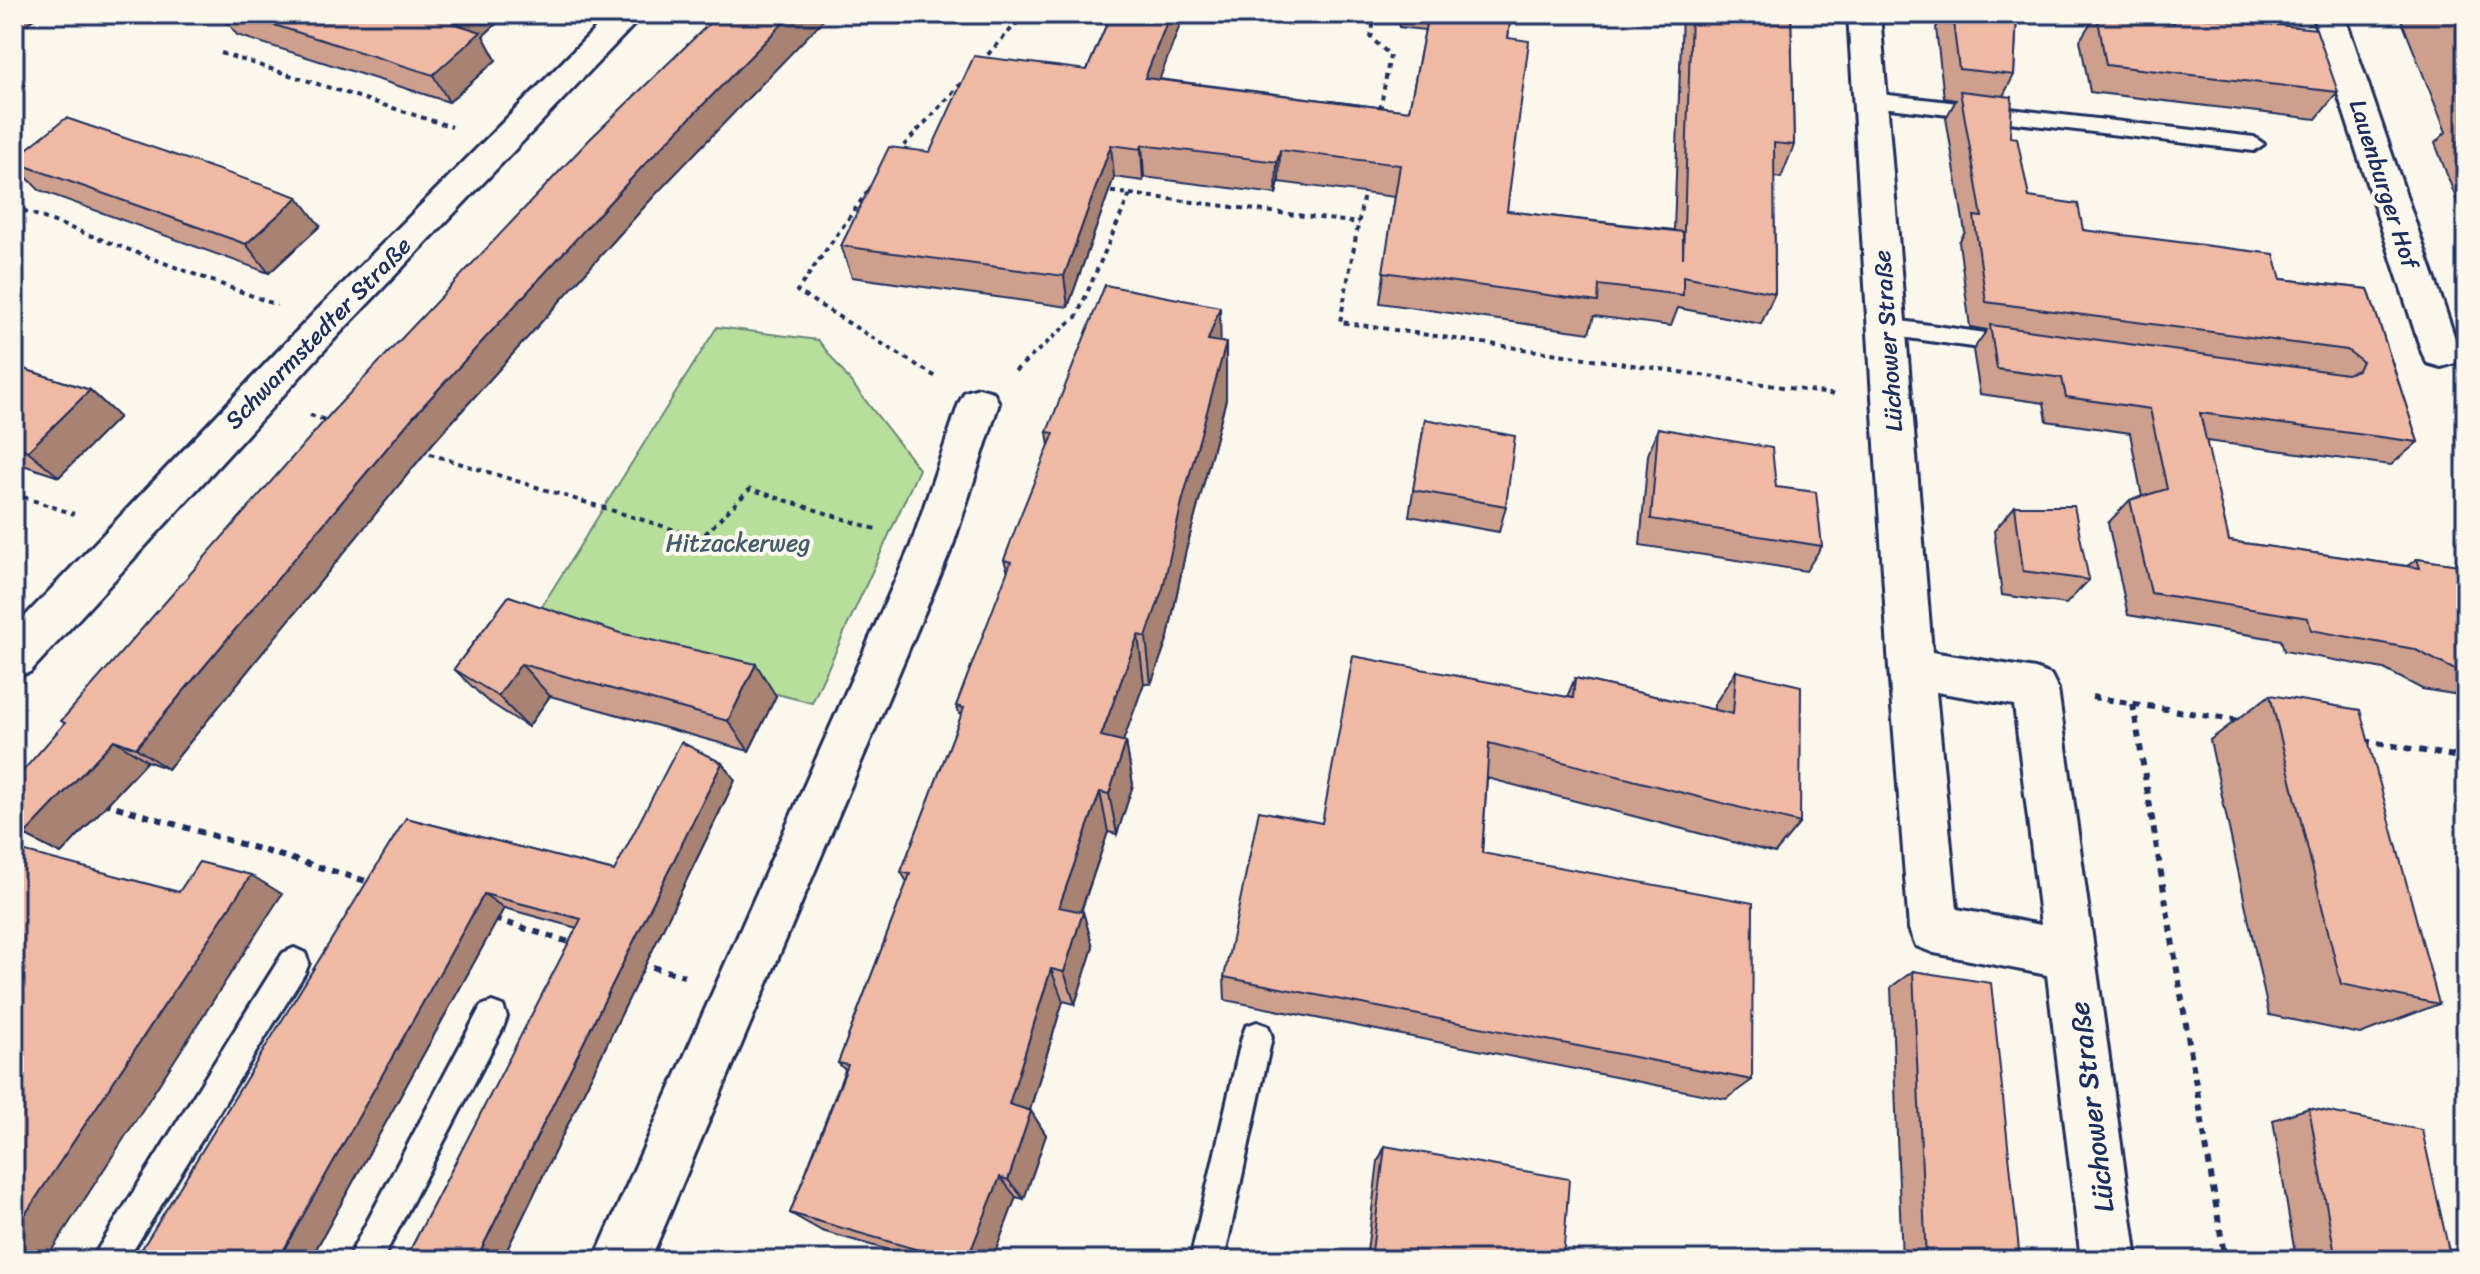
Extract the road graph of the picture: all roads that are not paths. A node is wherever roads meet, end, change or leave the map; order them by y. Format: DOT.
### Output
graph roads {
  1 [pos="628,14"];
  2 [pos="1864,14"];
  3 [pos="2328,14"];
  4 [pos="1871,100"];
  5 [pos="2254,144"];
  6 [pos="1887,327"];
  7 [pos="2043,349"];
  8 [pos="2441,353"];
  9 [pos="979,403"];
  10 [pos="14,658"];
  11 [pos="1911,668"];
  12 [pos="2072,955"];
  13 [pos="294,963"];
  14 [pos="492,1017"];
  15 [pos="1257,1037"];
  16 [pos="108,1260"];
  17 [pos="364,1260"];
  18 [pos="622,1260"];
  19 [pos="1207,1260"];
  20 [pos="2109,1260"];
  1 -- 10 [label="street, Schwarmstedter Straße"];
  2 -- 4 [label="street, Lüchower Straße"];
  3 -- 8 [label="street, Lauenburger Hof"];
  4 -- 5 [label="lane"];
  4 -- 6 [label="street, Lüchower Straße"];
  6 -- 7 [label="lane"];
  6 -- 11 [label="street, Lüchower Straße"];
  9 -- 18 [label="street"];
  11 -- 12 [label="street, Lüchower Straße"];
  11 -- 12 [label="street, Lüchower Straße"];
  12 -- 20 [label="street, Lüchower Straße"];
  13 -- 16 [label="lane"];
  14 -- 17 [label="lane"];
  15 -- 19 [label="lane"];
}
